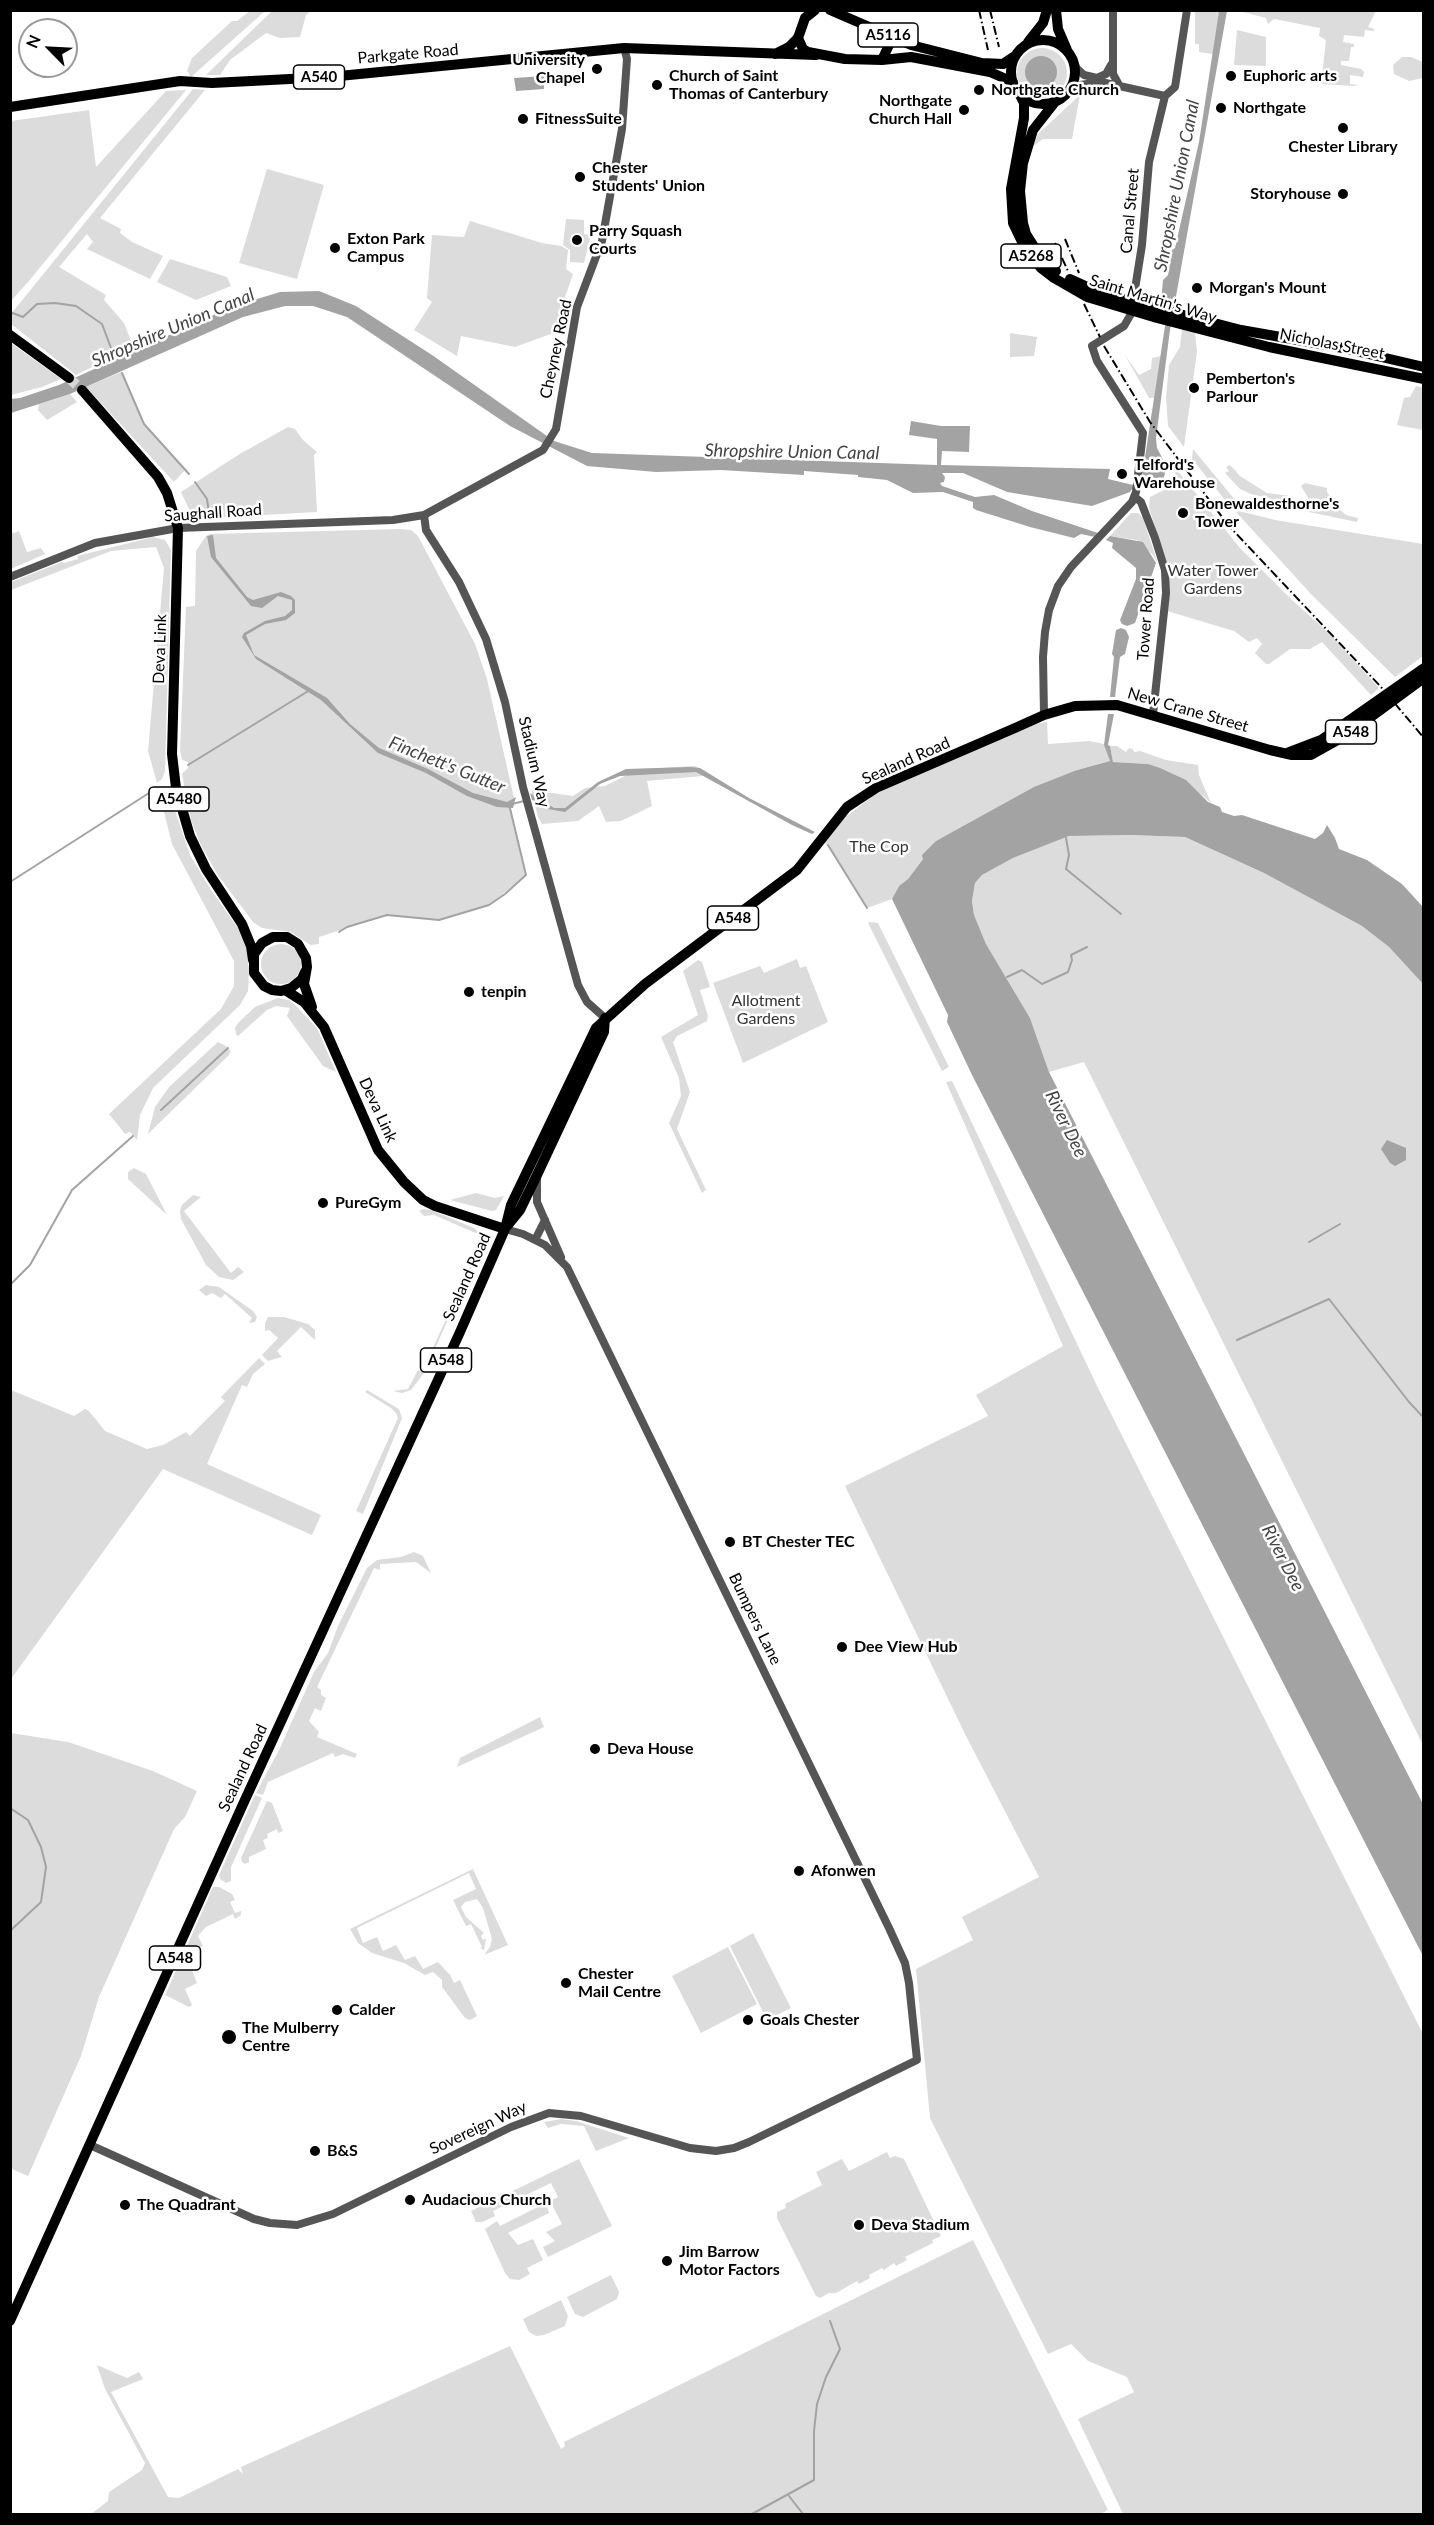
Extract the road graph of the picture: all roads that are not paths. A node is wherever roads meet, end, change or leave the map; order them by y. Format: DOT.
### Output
graph roads {
  1 [pos="815,10"];
  2 [pos="830,10"];
  3 [pos="1047,10"];
  4 [pos="1056,10"];
  5 [pos="1113,10"];
  6 [pos="1187,10"];
  7 [pos="804,14"];
  8 [pos="889,35"];
  9 [pos="798,38"];
  10 [pos="1023,46"];
  11 [pos="624,48"];
  12 [pos="1067,51"];
  13 [pos="775,54"];
  14 [pos="817,55"];
  15 [pos="1016,56"];
  16 [pos="1113,59"];
  17 [pos="882,60"];
  18 [pos="1074,66"];
  19 [pos="1119,85"];
  20 [pos="1016,87"];
  21 [pos="1069,91"];
  22 [pos="1166,96"];
  23 [pos="1055,102"];
  24 [pos="10,107"];
  25 [pos="1195,322"];
  26 [pos="1238,334"];
  27 [pos="10,335"];
  28 [pos="1424,367"];
  29 [pos="69,378"];
  30 [pos="1424,379"];
  31 [pos="82,390"];
  32 [pos="1135,494"];
  33 [pos="424,515"];
  34 [pos="178,528"];
  35 [pos="10,577"];
  36 [pos="1424,668"];
  37 [pos="1424,678"];
  38 [pos="1153,714"];
  39 [pos="1044,715"];
  40 [pos="1287,753"];
  41 [pos="242,924"];
  42 [pos="267,939"];
  43 [pos="253,960"];
  44 [pos="306,972"];
  45 [pos="285,990"];
  46 [pos="312,1010"];
  47 [pos="605,1018"];
  48 [pos="537,1175"];
  49 [pos="545,1220"];
  50 [pos="505,1228"];
  51 [pos="535,1240"];
  52 [pos="562,1261"];
  53 [pos="917,2060"];
  54 [pos="90,2145"];
  55 [pos="10,2321"];
  1 -- 7 [label="main road"];
  2 -- 8 [label="main road, A5116"];
  3 -- 10 [label="main road, A5268"];
  4 -- 12 [label="main road"];
  5 -- 16 [label="street"];
  6 -- 22 [label="street, Canal Street"];
  7 -- 9 [label="main road"];
  8 -- 15 [label="main road, A5116"];
  8 -- 17 [label="main road, A5116"];
  9 -- 13 [label="main road"];
  9 -- 14 [label="main road"];
  10 -- 12 [label="main road"];
  10 -- 15 [label="main road, A5268"];
  11 -- 13 [label="main road, Parkgate Road / A540"];
  11 -- 24 [label="main road, Parkgate Road / A540"];
  11 -- 33 [label="street, Cheyney Road"];
  12 -- 18 [label="main road"];
  13 -- 14 [label="main road, Parkgate Road / A540"];
  14 -- 17 [label="main road, A5116"];
  15 -- 20 [label="main road, A5268"];
  16 -- 18 [label="street"];
  16 -- 19 [label="street"];
  17 -- 20 [label="main road, A5116"];
  18 -- 21 [label="main road"];
  19 -- 21 [label="street"];
  19 -- 22 [label="street"];
  20 -- 23 [label="main road"];
  20 -- 25 [label="main road, Saint Martin's Way / A5268"];
  21 -- 23 [label="main road, A5268"];
  22 -- 32 [label="street, Canal Street"];
  23 -- 25 [label="main road, Saint Martin's Way / A5268"];
  25 -- 26 [label="main road, Saint Martin's Way / A5268"];
  26 -- 28 [label="main road, Nicholas Street / A5268"];
  26 -- 30 [label="main road, Nicholas Street / A5268"];
  27 -- 29 [label="main road"];
  31 -- 34 [label="main road, Deva Link / A5480"];
  32 -- 38 [label="street, Tower Road"];
  32 -- 39 [label="street"];
  33 -- 34 [label="street, Saughall Road"];
  33 -- 47 [label="street, Stadium Way"];
  34 -- 35 [label="street, Saughall Road"];
  34 -- 41 [label="main road, Deva Link / A5480"];
  36 -- 40 [label="main road, A548"];
  37 -- 40 [label="main road, New Crane Street / A548"];
  38 -- 39 [label="main road, New Crane Street / A548"];
  38 -- 40 [label="main road, New Crane Street / A548"];
  39 -- 47 [label="main road, Sealand Road / A548"];
  41 -- 42 [label="main road, Deva Link / A5480"];
  41 -- 43 [label="main road, Deva Link / A5480"];
  42 -- 43 [label="main road"];
  42 -- 44 [label="main road, A5480"];
  43 -- 45 [label="main road, A5480"];
  44 -- 45 [label="main road"];
  44 -- 46 [label="main road, Deva Link / A5480"];
  45 -- 46 [label="main road, Deva Link / A5480"];
  46 -- 50 [label="main road, Deva Link / A5480"];
  47 -- 48 [label="main road, Sealand Road / A548"];
  47 -- 50 [label="main road, Sealand Road / A548"];
  48 -- 49 [label="street"];
  48 -- 50 [label="main road, Sealand Road / A548"];
  49 -- 51 [label="street"];
  49 -- 52 [label="street"];
  50 -- 51 [label="street, Bumpers Lane"];
  50 -- 54 [label="main road, Sealand Road / A548"];
  51 -- 52 [label="street, Bumpers Lane"];
  52 -- 53 [label="street, Bumpers Lane"];
  53 -- 54 [label="street, Sovereign Way"];
  54 -- 55 [label="main road, Sealand Road / A548"];
}
